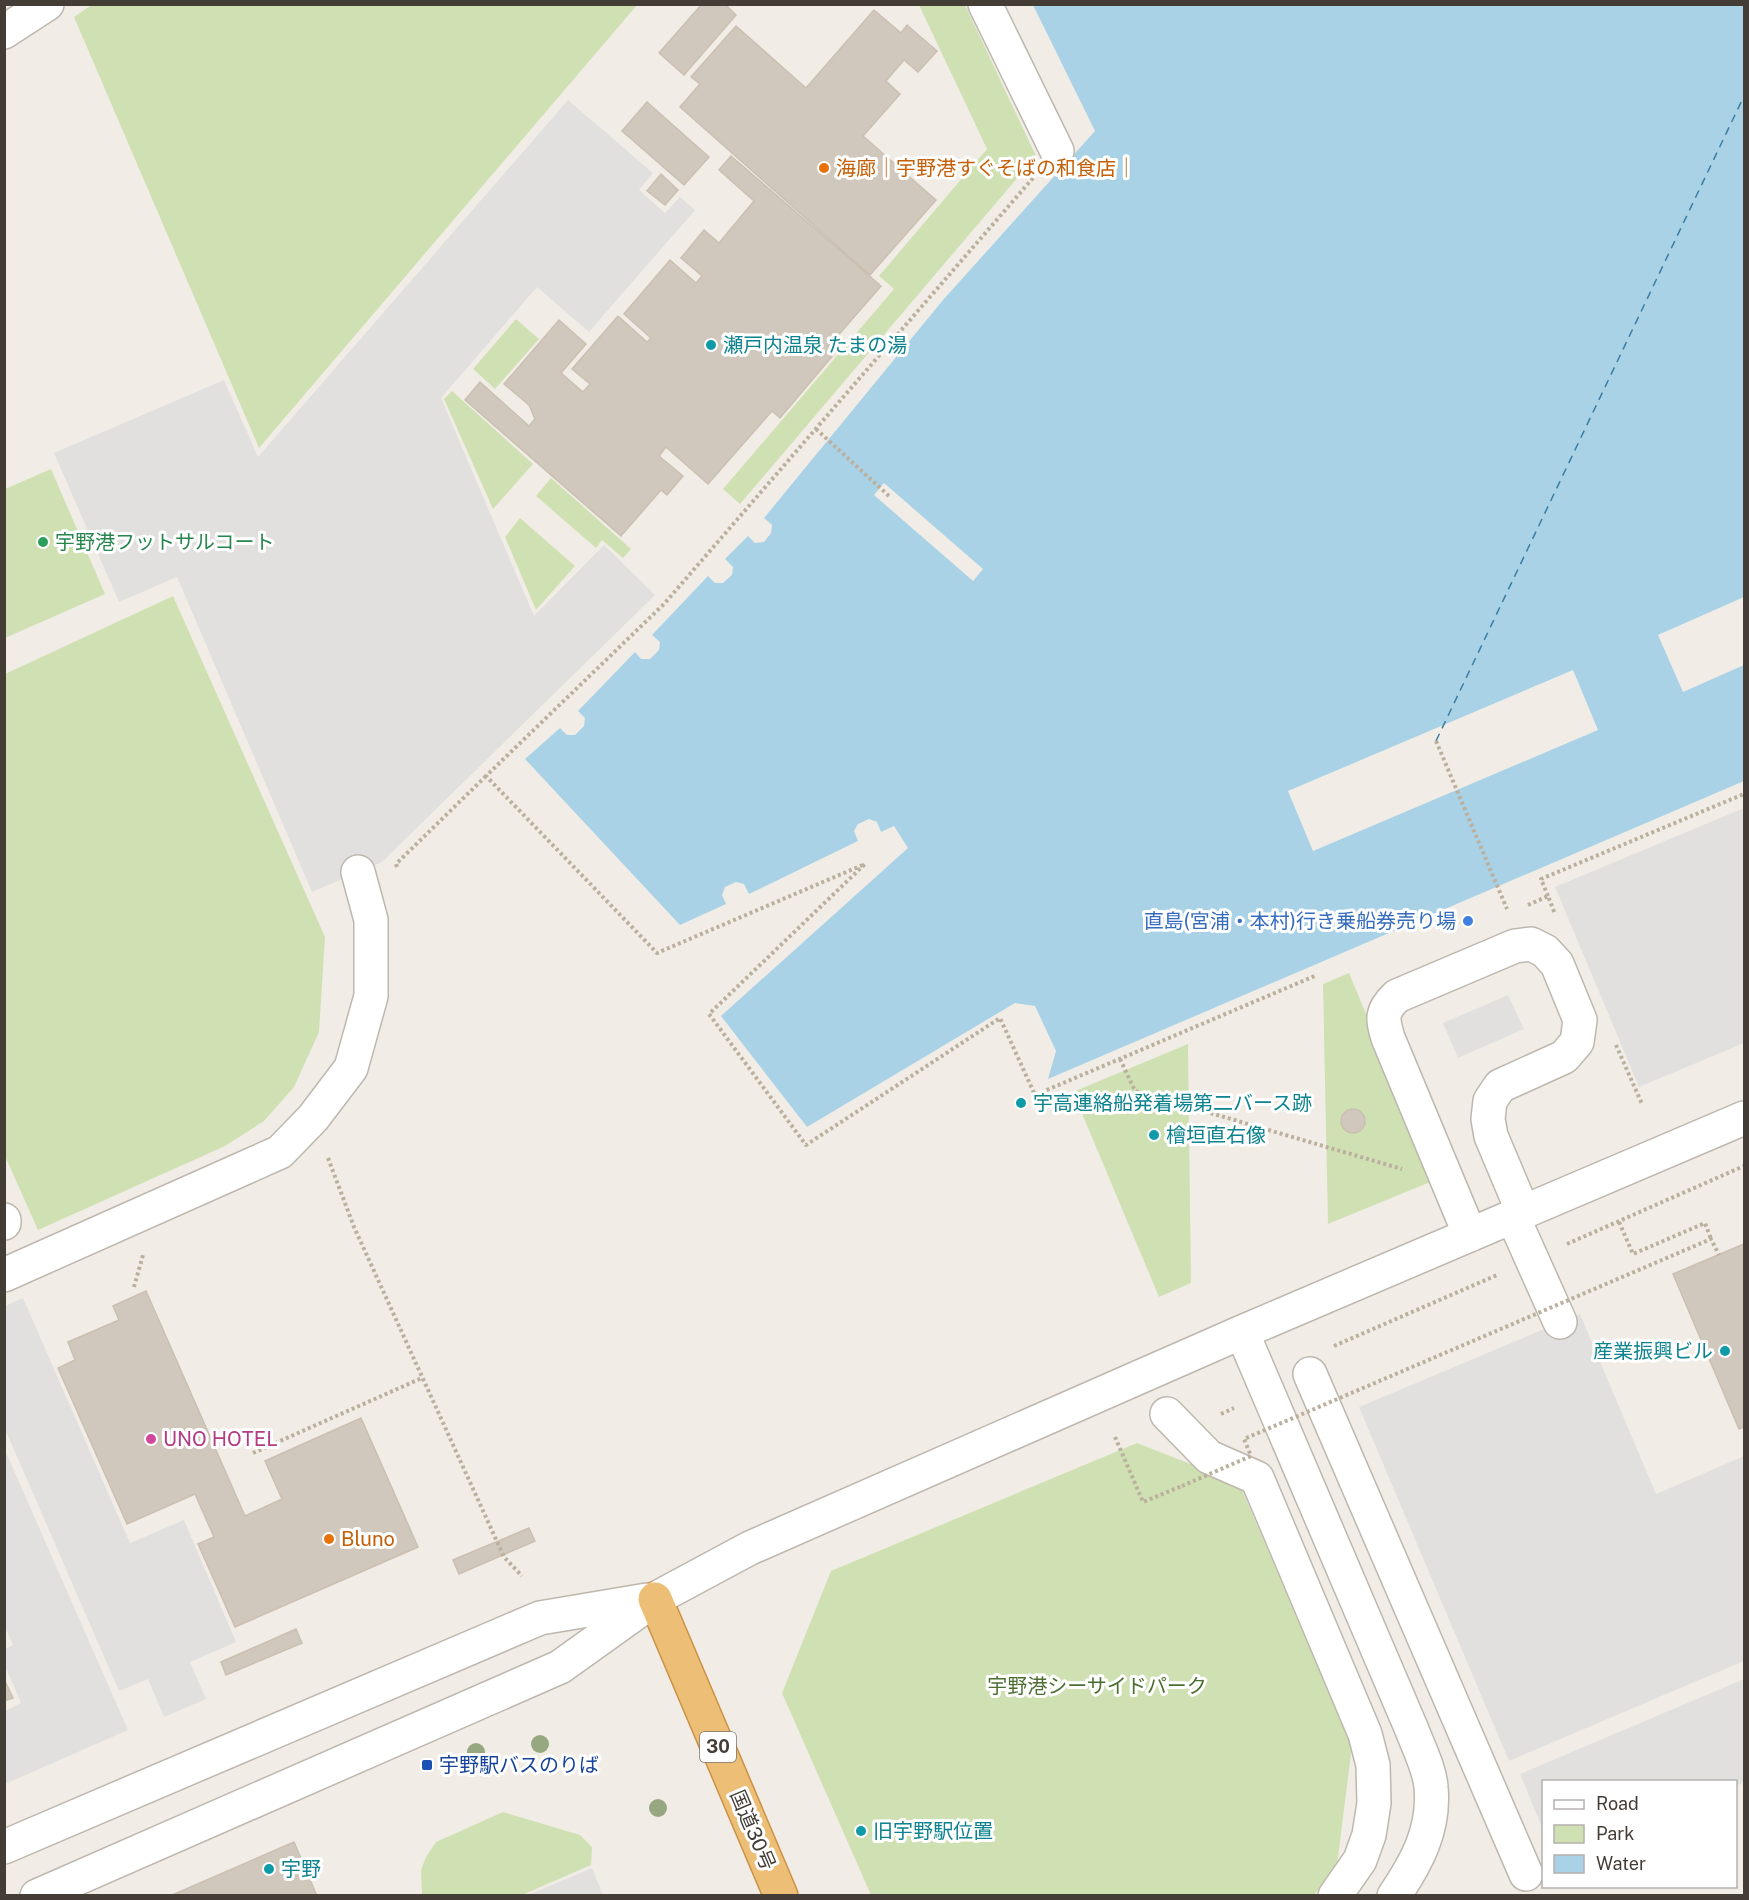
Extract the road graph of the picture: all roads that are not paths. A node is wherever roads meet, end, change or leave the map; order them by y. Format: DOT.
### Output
graph roads {
  1 [pos="47,4"];
  2 [pos="985,4"];
  3 [pos="4,32"];
  4 [pos="1057,151"];
  5 [pos="358,872"];
  6 [pos="1744,1118"];
  7 [pos="1518,1215"];
  8 [pos="1470,1235"];
  9 [pos="4,1275"];
  10 [pos="1560,1322"];
  11 [pos="1242,1332"];
  12 [pos="1310,1374"];
  13 [pos="1167,1414"];
  14 [pos="655,1599"];
  15 [pos="4,1847"];
  16 [pos="1526,1874"];
  17 [pos="37,1896"];
  18 [pos="781,1896"];
  19 [pos="1335,1896"];
  20 [pos="1394,1896"];
  1 -- 3 [label="street"];
  2 -- 4 [label="street"];
  5 -- 9 [label="street"];
  6 -- 7 [label="street"];
  7 -- 8 [label="street"];
  7 -- 8 [label="street"];
  7 -- 10 [label="street"];
  8 -- 11 [label="street"];
  11 -- 14 [label="street"];
  11 -- 20 [label="street"];
  12 -- 16 [label="street"];
  13 -- 19 [label="street"];
  14 -- 15 [label="street"];
  14 -- 17 [label="street"];
  14 -- 18 [label="highway, 国道30号 / 30"];
}
